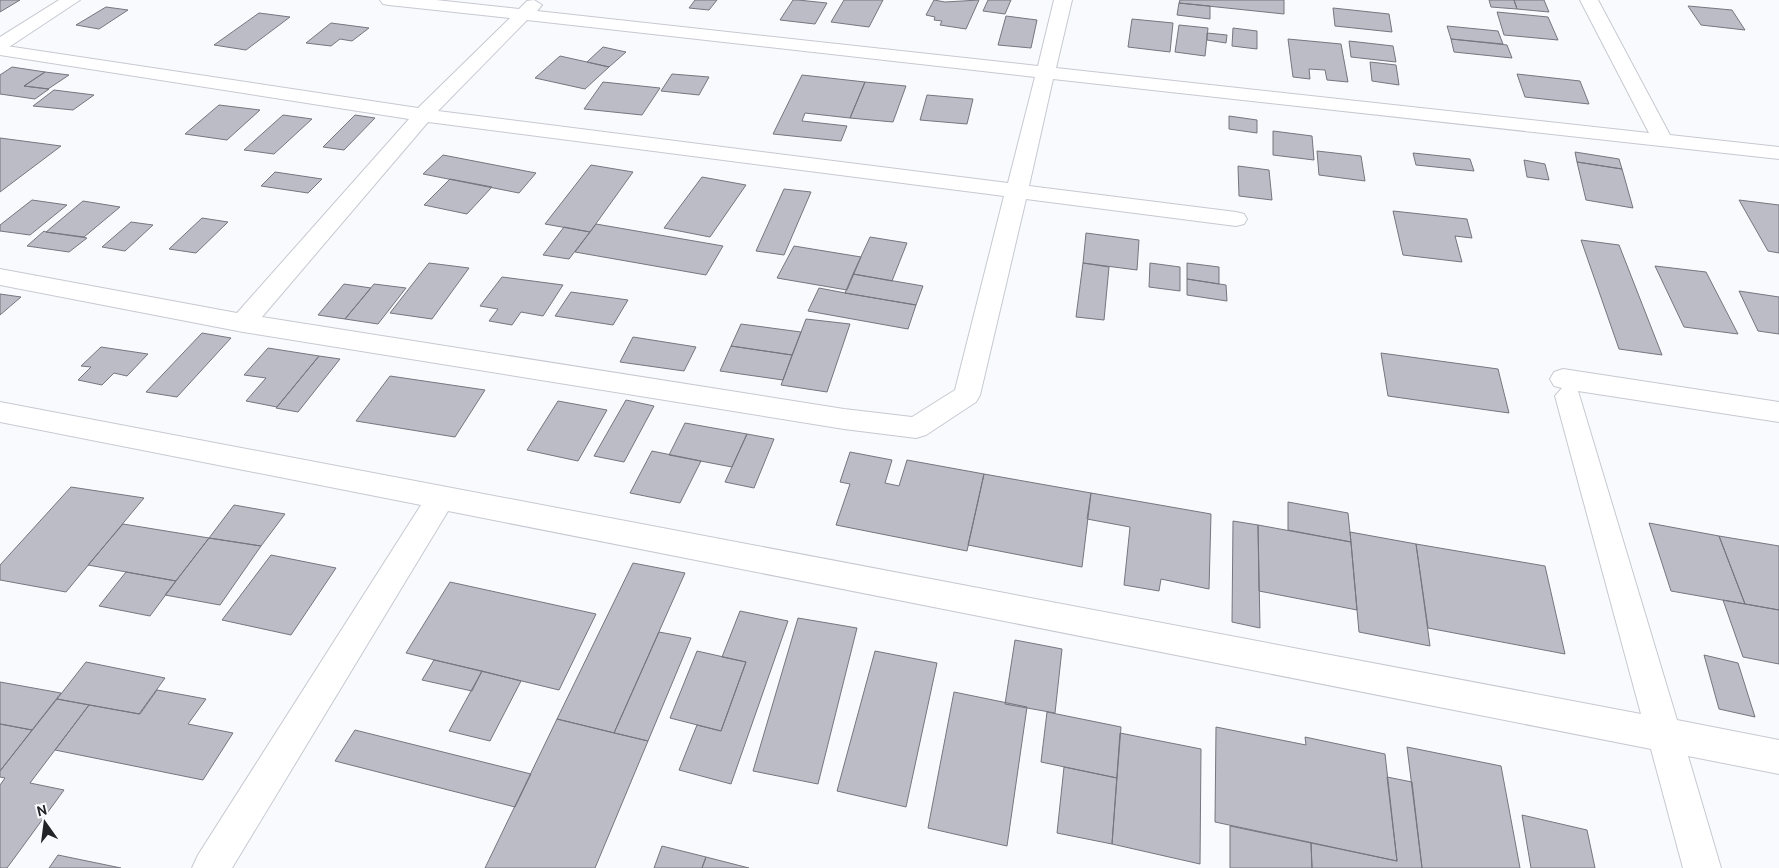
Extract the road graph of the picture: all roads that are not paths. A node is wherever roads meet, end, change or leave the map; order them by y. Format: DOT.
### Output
graph roads {
  1 [pos="71,0"];
  2 [pos="389,0"];
  3 [pos="538,0"];
  4 [pos="1063,0"];
  5 [pos="1589,0"];
  6 [pos="524,15"];
  7 [pos="0,45"];
  8 [pos="0,50"];
  9 [pos="1045,72"];
  10 [pos="423,115"];
  11 [pos="1663,140"];
  12 [pos="1779,153"];
  13 [pos="1016,191"];
  14 [pos="1236,219"];
  15 [pos="0,277"];
  16 [pos="243,323"];
  17 [pos="0,412"];
  18 [pos="1779,412"];
  19 [pos="441,498"];
  20 [pos="1664,735"];
  21 [pos="1779,757"];
  22 [pos="211,868"];
  23 [pos="1702,868"];
  1 -- 7 [label="street"];
  2 -- 6 [label="street"];
  3 -- 6 [label="street"];
  4 -- 9 [label="street"];
  5 -- 11 [label="street"];
  6 -- 9 [label="street"];
  6 -- 10 [label="street"];
  8 -- 10 [label="street"];
  9 -- 11 [label="street"];
  9 -- 13 [label="street"];
  10 -- 13 [label="street"];
  10 -- 16 [label="street"];
  11 -- 12 [label="street"];
  13 -- 14 [label="street"];
  13 -- 16 [label="street"];
  15 -- 16 [label="street"];
  17 -- 19 [label="street"];
  18 -- 20 [label="street"];
  19 -- 20 [label="street"];
  19 -- 22 [label="street"];
  20 -- 21 [label="street"];
  20 -- 23 [label="street"];
}
